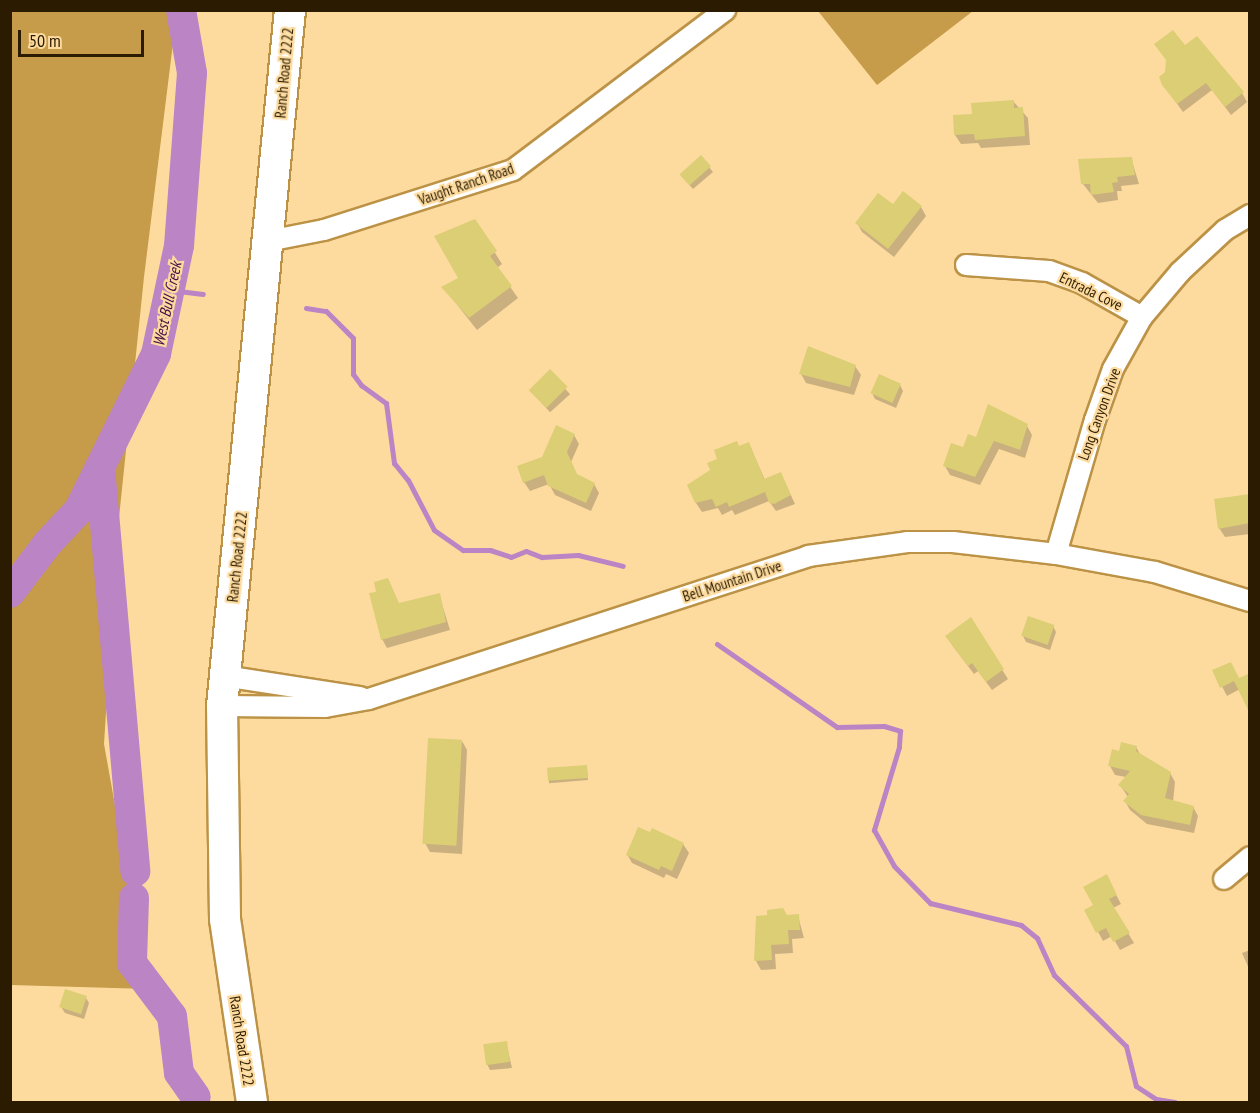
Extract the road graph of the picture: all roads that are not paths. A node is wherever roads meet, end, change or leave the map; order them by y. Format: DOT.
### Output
graph roads {
  1 [pos="290,10"];
  2 [pos="725,10"];
  3 [pos="1250,215"];
  4 [pos="268,241"];
  5 [pos="966,265"];
  6 [pos="1142,317"];
  7 [pos="1056,554"];
  8 [pos="1250,601"];
  9 [pos="224,676"];
  10 [pos="369,699"];
  11 [pos="222,706"];
  12 [pos="1250,857"];
  13 [pos="1224,879"];
  14 [pos="252,1102"];
  1 -- 4 [label="main road, Ranch Road 2222"];
  2 -- 4 [label="street, Vaught Ranch Road"];
  3 -- 6 [label="street, Long Canyon Drive"];
  4 -- 9 [label="main road, Ranch Road 2222"];
  5 -- 6 [label="street, Entrada Cove"];
  6 -- 7 [label="street, Long Canyon Drive"];
  7 -- 8 [label="street, Bell Mountain Drive"];
  7 -- 10 [label="street, Bell Mountain Drive"];
  9 -- 10 [label="street"];
  9 -- 11 [label="main road, Ranch Road 2222"];
  10 -- 11 [label="street, Bell Mountain Drive"];
  11 -- 14 [label="main road, Ranch Road 2222"];
  12 -- 13 [label="street"];
}
